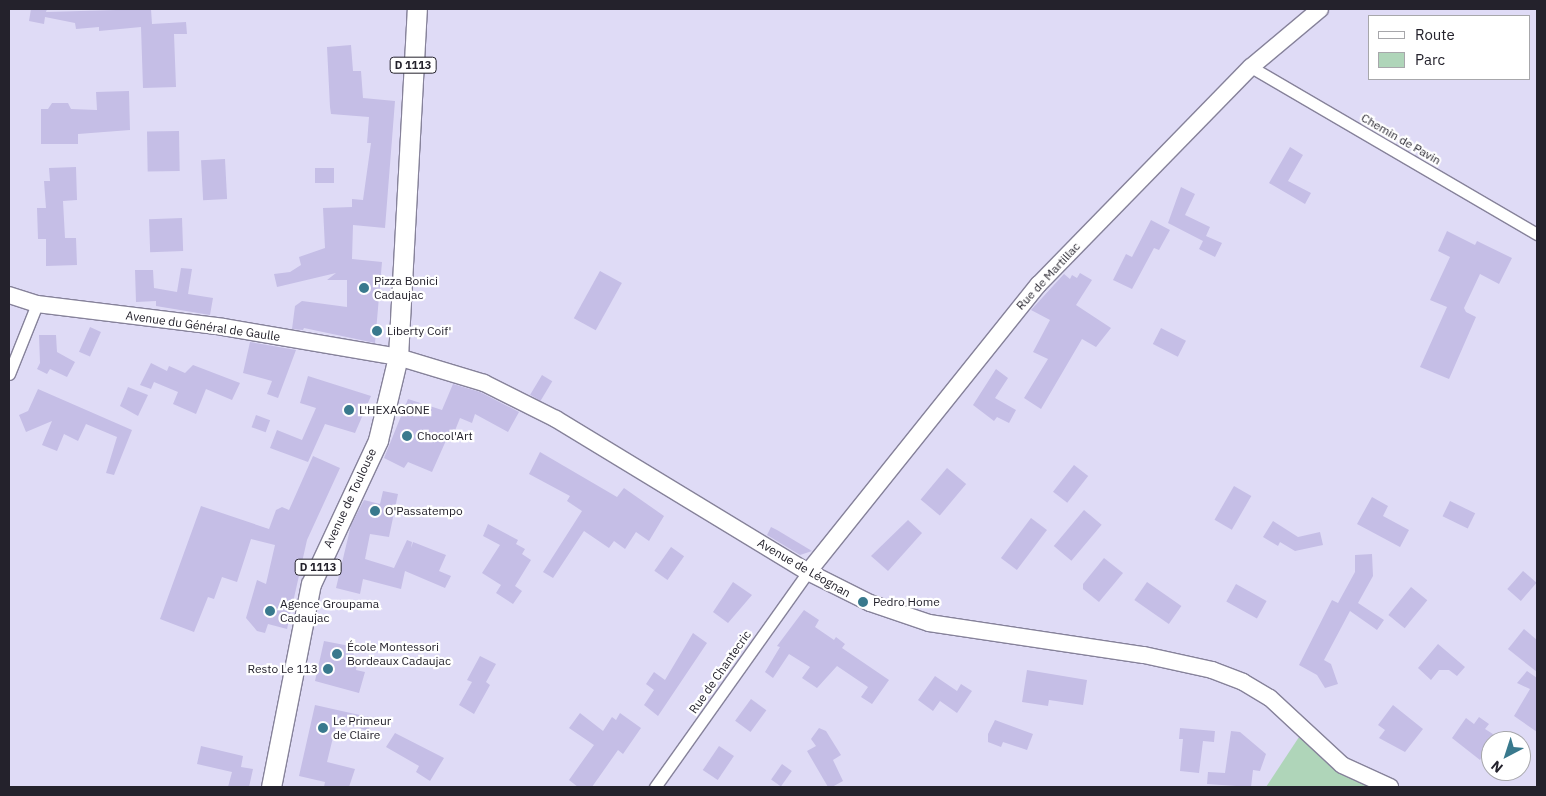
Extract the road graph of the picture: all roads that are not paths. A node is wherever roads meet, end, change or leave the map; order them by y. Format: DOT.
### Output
graph roads {
  1 [pos="417,9"];
  2 [pos="1320,9"];
  3 [pos="1251,67"];
  4 [pos="1537,234"];
  5 [pos="9,295"];
  6 [pos="37,304"];
  7 [pos="398,357"];
  8 [pos="9,374"];
  9 [pos="808,572"];
  10 [pos="271,787"];
  11 [pos="655,787"];
  12 [pos="1390,787"];
  1 -- 7 [label="main road, Avenue de Toulouse / D 1113"];
  2 -- 3 [label="street, Rue de Martillac"];
  3 -- 4 [label="street, Chemin de Pavin"];
  3 -- 9 [label="street, Rue de Martillac"];
  5 -- 6 [label="street, Avenue du Général de Gaulle"];
  6 -- 7 [label="street, Avenue du Général de Gaulle"];
  6 -- 8 [label="street"];
  7 -- 9 [label="street, Avenue de Léognan"];
  7 -- 10 [label="main road, Avenue de Toulouse / D 1113"];
  9 -- 11 [label="street, Rue de Chantecric"];
  9 -- 12 [label="street, Avenue de Léognan"];
}
